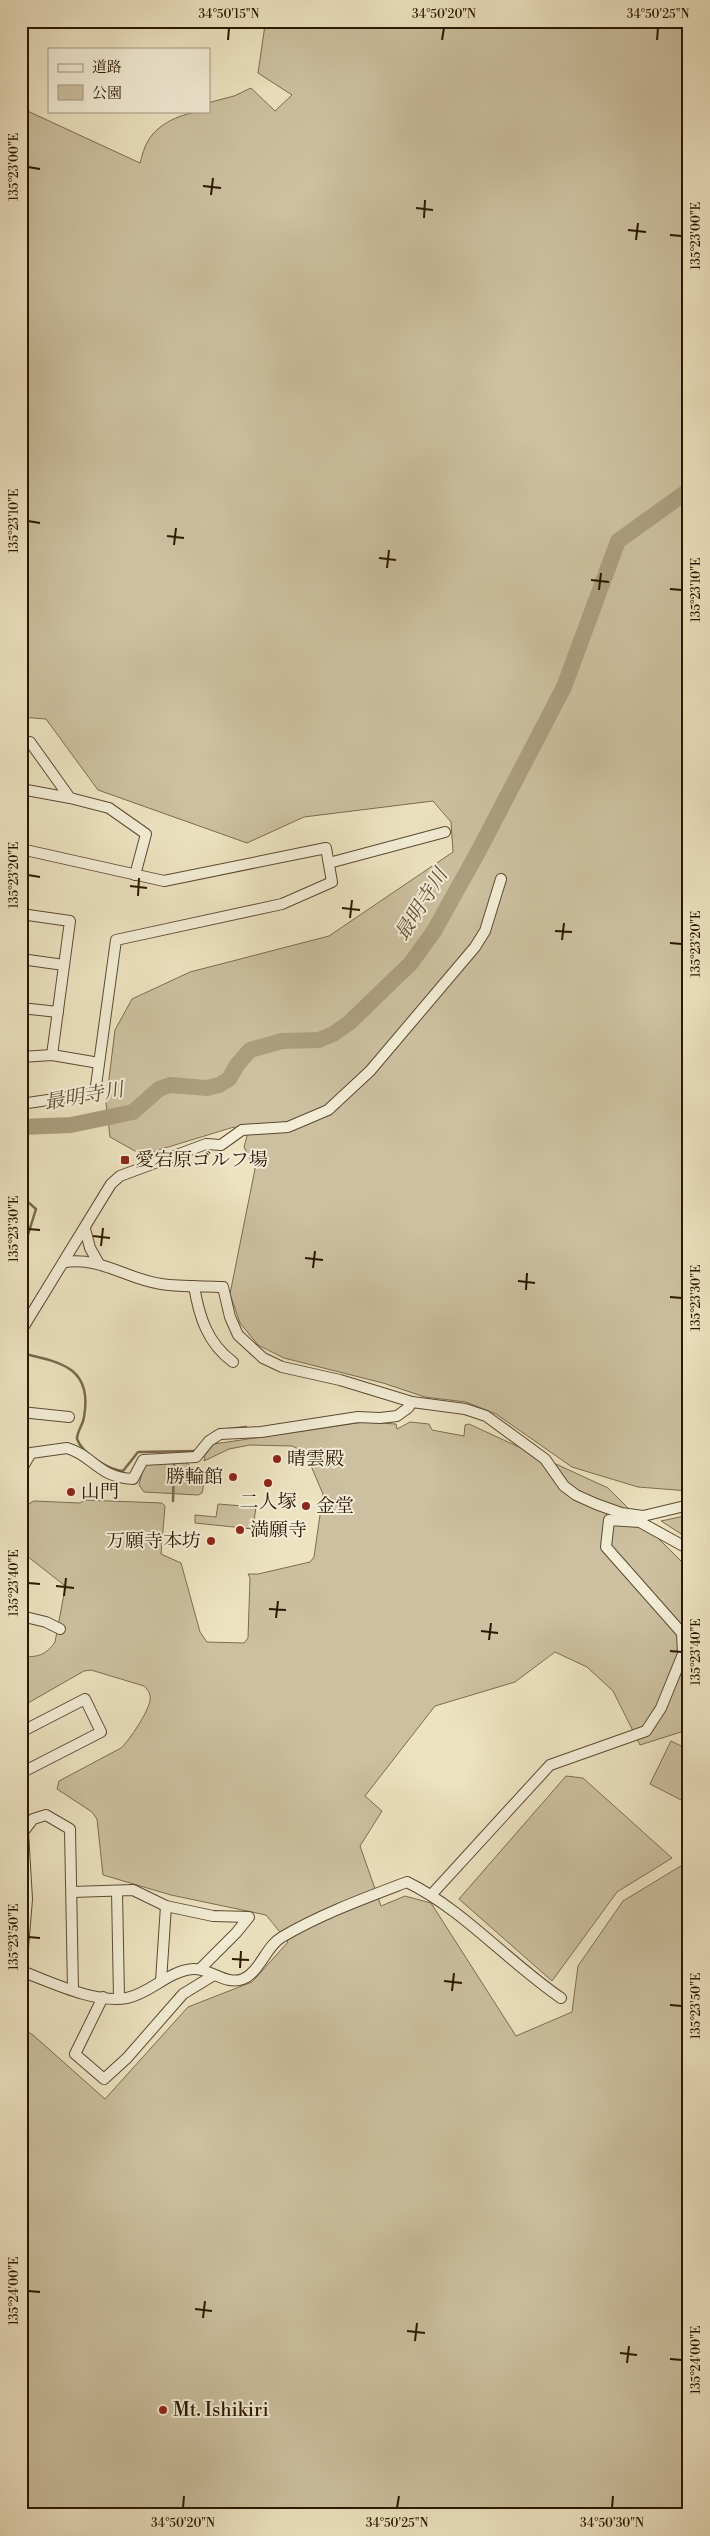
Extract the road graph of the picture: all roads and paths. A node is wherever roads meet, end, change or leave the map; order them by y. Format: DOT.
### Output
graph roads {
  1 [pos="21,743"];
  2 [pos="21,789"];
  3 [pos="70,798"];
  4 [pos="445,832"];
  5 [pos="21,850"];
  6 [pos="329,863"];
  7 [pos="135,875"];
  8 [pos="501,879"];
  9 [pos="21,914"];
  10 [pos="21,959"];
  11 [pos="64,965"];
  12 [pos="21,1008"];
  13 [pos="58,1012"];
  14 [pos="52,1055"];
  15 [pos="21,1058"];
  16 [pos="99,1064"];
  17 [pos="21,1104"];
  18 [pos="85,1229"];
  19 [pos="65,1262"];
  20 [pos="98,1262"];
  21 [pos="194,1286"];
  22 [pos="21,1331"];
  23 [pos="233,1362"];
  24 [pos="412,1402"];
  25 [pos="21,1412"];
  26 [pos="69,1417"];
  27 [pos="21,1470"];
  28 [pos="689,1505"];
  29 [pos="688,1548"];
  30 [pos="21,1616"];
  31 [pos="60,1629"];
  32 [pos="21,1732"];
  33 [pos="21,1774"];
  34 [pos="22,1852"];
  35 [pos="117,1891"];
  36 [pos="72,1892"];
  37 [pos="432,1894"];
  38 [pos="166,1906"];
  39 [pos="22,1946"];
  40 [pos="200,1969"];
  41 [pos="21,1972"];
  42 [pos="214,1975"];
  43 [pos="161,1981"];
  44 [pos="73,1990"];
  45 [pos="103,1997"];
  46 [pos="119,1998"];
  47 [pos="560,1998"];
  1 -- 3 [label="street"];
  2 -- 3 [label="street"];
  3 -- 7 [label="street"];
  4 -- 6 [label="street"];
  5 -- 7 [label="street"];
  6 -- 7 [label="street"];
  6 -- 16 [label="street"];
  8 -- 18 [label="street"];
  9 -- 11 [label="street"];
  10 -- 11 [label="street"];
  11 -- 13 [label="street"];
  12 -- 13 [label="street"];
  13 -- 14 [label="street"];
  14 -- 15 [label="street"];
  14 -- 16 [label="street"];
  16 -- 17 [label="street"];
  18 -- 19 [label="street"];
  18 -- 20 [label="street"];
  19 -- 20 [label="street"];
  19 -- 22 [label="street"];
  20 -- 21 [label="street"];
  21 -- 23 [label="street"];
  21 -- 24 [label="street"];
  24 -- 27 [label="street"];
  24 -- 28 [label="street"];
  25 -- 26 [label="street"];
  29 -- 37 [label="street"];
  30 -- 31 [label="street"];
  32 -- 33 [label="street"];
  34 -- 36 [label="street"];
  34 -- 39 [label="street"];
  35 -- 36 [label="street"];
  35 -- 38 [label="street"];
  35 -- 46 [label="street"];
  36 -- 44 [label="street"];
  37 -- 42 [label="street"];
  37 -- 47 [label="street"];
  38 -- 40 [label="street"];
  38 -- 43 [label="street"];
  39 -- 41 [label="street"];
  40 -- 42 [label="street"];
  40 -- 43 [label="street"];
  41 -- 44 [label="street"];
  42 -- 45 [label="street"];
  43 -- 46 [label="street"];
  44 -- 45 [label="street"];
  45 -- 46 [label="street"];
}
